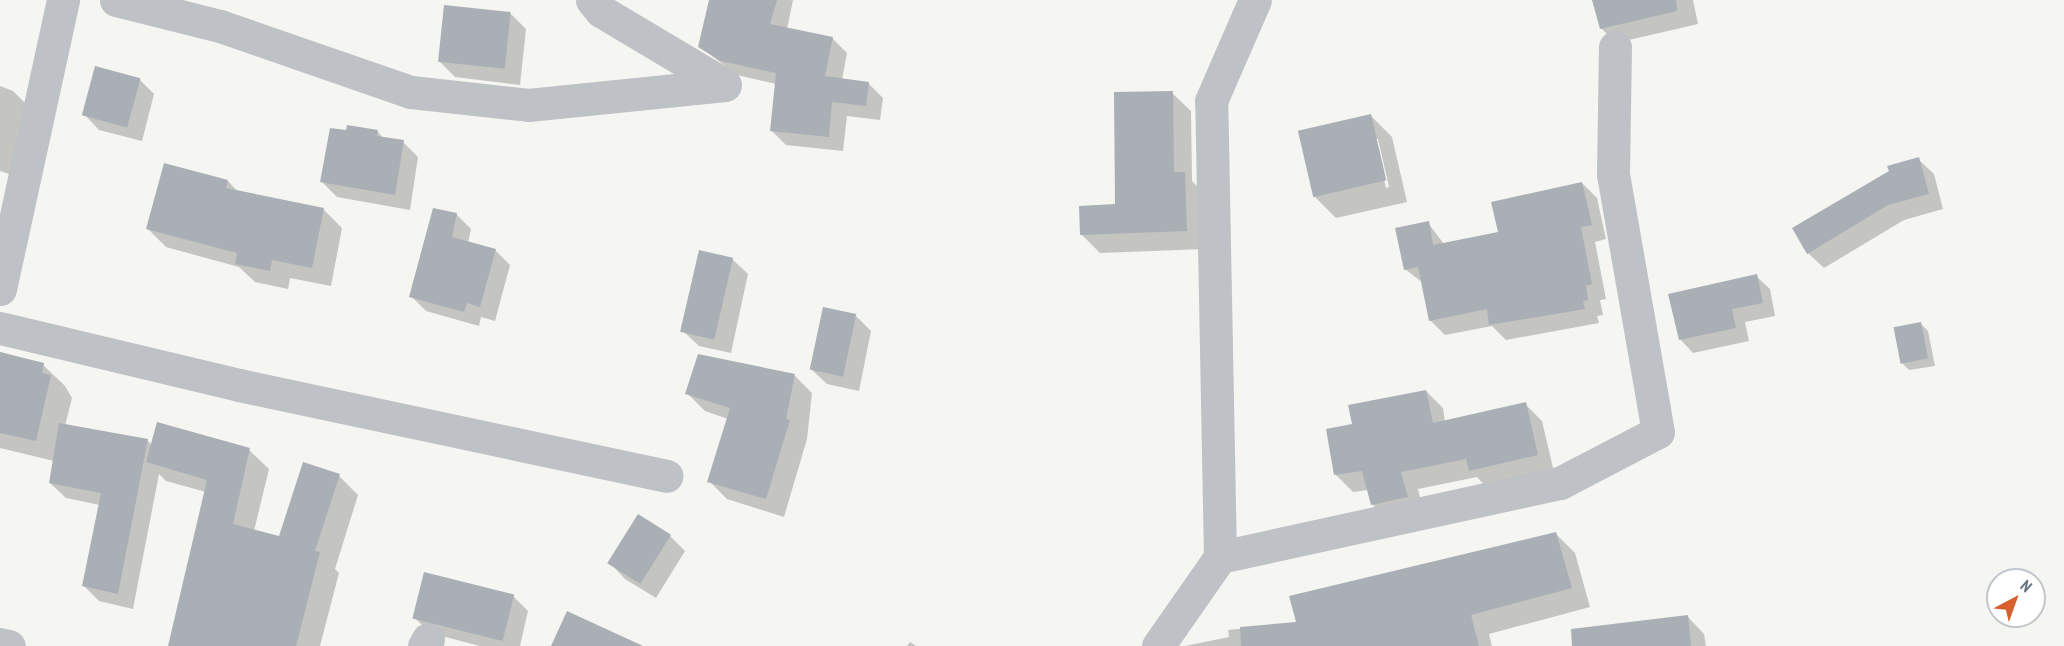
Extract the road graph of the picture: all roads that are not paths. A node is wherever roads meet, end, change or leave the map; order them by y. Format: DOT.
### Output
graph roads {
  1 [pos="63,0"];
  2 [pos="116,0"];
  3 [pos="592,0"];
  4 [pos="1256,0"];
  5 [pos="1615,47"];
  6 [pos="0,289"];
  7 [pos="0,328"];
  8 [pos="666,476"];
  9 [pos="1220,557"];
  10 [pos="0,644"];
  11 [pos="9,646"];
  12 [pos="1158,646"];
  1 -- 6 [label="street"];
  2 -- 3 [label="street"];
  4 -- 9 [label="street"];
  5 -- 9 [label="street"];
  7 -- 8 [label="street"];
  9 -- 12 [label="street"];
  10 -- 11 [label="street"];
}
